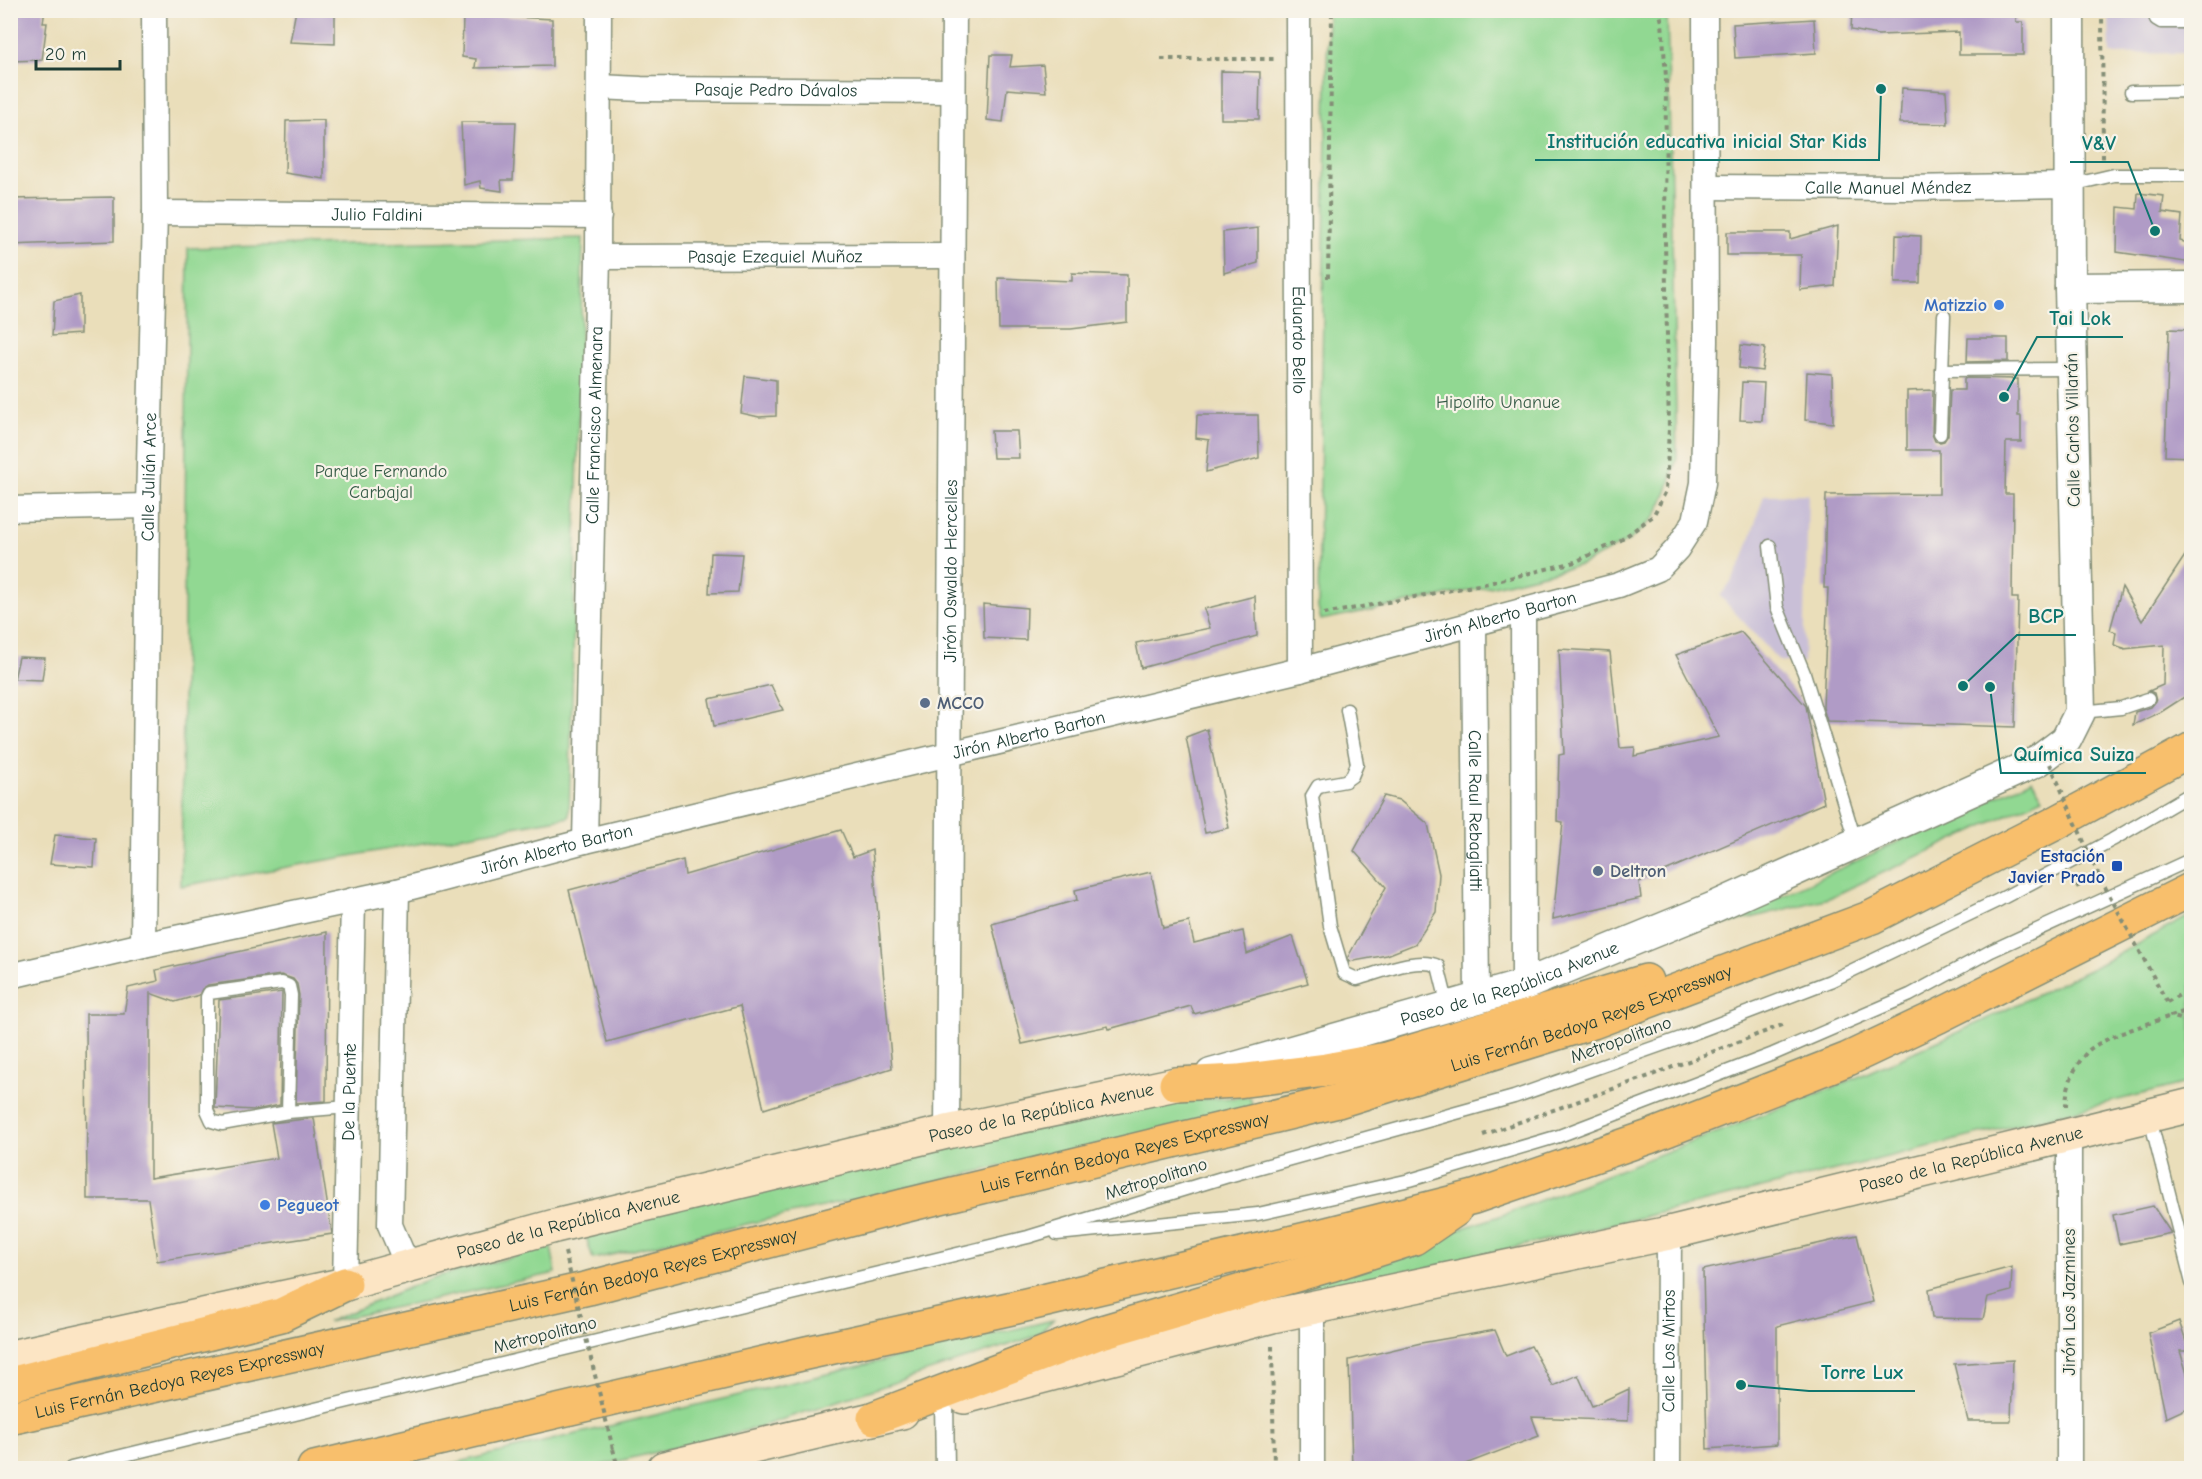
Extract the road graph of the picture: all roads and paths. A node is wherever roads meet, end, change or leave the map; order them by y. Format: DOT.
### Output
graph roads {
  1 [pos="154,10"];
  2 [pos="599,10"];
  3 [pos="954,10"];
  4 [pos="1298,10"];
  5 [pos="1659,10"];
  6 [pos="1705,10"];
  7 [pos="2069,10"];
  8 [pos="2102,10"];
  9 [pos="2153,10"];
  10 [pos="2192,22"];
  11 [pos="1161,59"];
  12 [pos="1298,59"];
  13 [pos="598,87"];
  14 [pos="953,91"];
  15 [pos="2192,91"];
  16 [pos="2131,92"];
  17 [pos="2192,175"];
  18 [pos="2103,177"];
  19 [pos="2069,185"];
  20 [pos="1706,187"];
  21 [pos="155,213"];
  22 [pos="598,216"];
  23 [pos="952,256"];
  24 [pos="598,257"];
  25 [pos="2070,288"];
  26 [pos="2185,291"];
  27 [pos="1944,315"];
  28 [pos="2072,369"];
  29 [pos="1942,370"];
  30 [pos="1940,434"];
  31 [pos="148,506"];
  32 [pos="10,508"];
  33 [pos="1770,546"];
  34 [pos="1523,610"];
  35 [pos="1323,614"];
  36 [pos="1474,622"];
  37 [pos="1300,670"];
  38 [pos="2148,699"];
  39 [pos="1347,710"];
  40 [pos="2080,712"];
  41 [pos="2192,749"];
  42 [pos="949,755"];
  43 [pos="2044,762"];
  44 [pos="2192,792"];
  45 [pos="585,841"];
  46 [pos="1856,843"];
  47 [pos="2192,859"];
  48 [pos="2098,874"];
  49 [pos="2085,882"];
  50 [pos="2192,888"];
  51 [pos="398,891"];
  52 [pos="353,900"];
  53 [pos="1872,917"];
  54 [pos="143,945"];
  55 [pos="10,976"];
  56 [pos="1524,985"];
  57 [pos="2192,988"];
  58 [pos="1477,999"];
  59 [pos="1449,1006"];
  60 [pos="2192,1008"];
  61 [pos="2171,1016"];
  62 [pos="2192,1023"];
  63 [pos="1176,1084"];
  64 [pos="2192,1105"];
  65 [pos="348,1107"];
  66 [pos="288,1112"];
  67 [pos="2149,1115"];
  68 [pos="947,1132"];
  69 [pos="2071,1134"];
  70 [pos="1474,1197"];
  71 [pos="1669,1233"];
  72 [pos="1028,1237"];
  73 [pos="565,1252"];
  74 [pos="415,1265"];
  75 [pos="2192,1283"];
  76 [pos="345,1284"];
  77 [pos="1312,1308"];
  78 [pos="1272,1316"];
  79 [pos="10,1357"];
  80 [pos="10,1384"];
  81 [pos="944,1402"];
  82 [pos="10,1418"];
  83 [pos="874,1418"];
  84 [pos="71,1468"];
  85 [pos="314,1468"];
  86 [pos="618,1468"];
  87 [pos="664,1468"];
  88 [pos="945,1468"];
  89 [pos="1274,1468"];
  90 [pos="1312,1468"];
  91 [pos="1668,1468"];
  92 [pos="2069,1468"];
  1 -- 21 [label="street, Calle Julián Arce"];
  2 -- 13 [label="street, Calle Francisco Almenara"];
  3 -- 14 [label="street, Jirón Oswaldo Hercelles"];
  4 -- 12 [label="street, Eduardo Bello"];
  5 -- 35 [label="path"];
  6 -- 20 [label="street, Jirón Alberto Barton"];
  7 -- 19 [label="street, Calle Carlos Villarán"];
  8 -- 18 [label="path"];
  9 -- 10 [label="lane"];
  11 -- 12 [label="path"];
  12 -- 37 [label="street, Eduardo Bello"];
  13 -- 14 [label="street, Pasaje Pedro Dávalos"];
  13 -- 22 [label="street, Calle Francisco Almenara"];
  14 -- 23 [label="street, Jirón Oswaldo Hercelles"];
  15 -- 16 [label="lane"];
  17 -- 18 [label="lane"];
  18 -- 19 [label="lane"];
  19 -- 20 [label="street, Calle Manuel Méndez"];
  19 -- 25 [label="street, Calle Carlos Villarán"];
  20 -- 34 [label="street, Jirón Alberto Barton"];
  21 -- 22 [label="street, Julio Faldini"];
  21 -- 31 [label="street, Calle Julián Arce"];
  22 -- 24 [label="street, Calle Francisco Almenara"];
  23 -- 24 [label="street, Pasaje Ezequiel Muñoz"];
  23 -- 42 [label="street, Jirón Oswaldo Hercelles"];
  24 -- 45 [label="street, Calle Francisco Almenara"];
  25 -- 26 [label="street"];
  25 -- 28 [label="street, Calle Carlos Villarán"];
  27 -- 29 [label="lane"];
  28 -- 29 [label="lane"];
  28 -- 40 [label="street, Calle Carlos Villarán"];
  29 -- 30 [label="lane"];
  31 -- 32 [label="street"];
  31 -- 54 [label="street, Calle Julián Arce"];
  33 -- 46 [label="lane"];
  34 -- 36 [label="street, Jirón Alberto Barton"];
  34 -- 56 [label="street"];
  36 -- 37 [label="street, Jirón Alberto Barton"];
  36 -- 58 [label="street, Calle Raul Rebagliatti"];
  37 -- 42 [label="street, Jirón Alberto Barton"];
  38 -- 40 [label="lane"];
  39 -- 59 [label="lane"];
  40 -- 43 [label="street, Calle Carlos Villarán"];
  41 -- 53 [label="highway, Luis Fernán Bedoya Reyes Expressway"];
  42 -- 45 [label="street, Jirón Alberto Barton"];
  42 -- 68 [label="street, Jirón Oswaldo Hercelles"];
  43 -- 46 [label="street, Paseo de la República Avenue"];
  43 -- 48 [label="path, bridge"];
  44 -- 72 [label="lane, Metropolitano"];
  45 -- 51 [label="street, Jirón Alberto Barton"];
  46 -- 56 [label="street, Paseo de la República Avenue"];
  47 -- 72 [label="lane, Metropolitano"];
  48 -- 49 [label="path"];
  48 -- 57 [label="path, bridge"];
  50 -- 70 [label="highway"];
  51 -- 52 [label="street, Jirón Alberto Barton"];
  51 -- 74 [label="street"];
  52 -- 54 [label="street, Jirón Alberto Barton"];
  52 -- 65 [label="street, De la Puente"];
  53 -- 63 [label="highway"];
  53 -- 82 [label="highway, Luis Fernán Bedoya Reyes Expressway"];
  54 -- 55 [label="street, Jirón Alberto Barton"];
  56 -- 58 [label="street, Paseo de la República Avenue"];
  58 -- 59 [label="street, Paseo de la República Avenue"];
  59 -- 63 [label="street, Paseo de la República Avenue"];
  60 -- 61 [label="path"];
  61 -- 62 [label="path"];
  61 -- 69 [label="path"];
  63 -- 68 [label="main road, Paseo de la República Avenue"];
  64 -- 67 [label="main road, Paseo de la República Avenue"];
  65 -- 66 [label="lane"];
  65 -- 76 [label="street, De la Puente"];
  66 -- 66 [label="lane"];
  67 -- 69 [label="main road, Paseo de la República Avenue"];
  67 -- 75 [label="lane"];
  68 -- 74 [label="main road, Paseo de la República Avenue"];
  69 -- 71 [label="main road, Paseo de la República Avenue"];
  69 -- 92 [label="street, Jirón Los Jazmines"];
  70 -- 83 [label="highway"];
  70 -- 85 [label="highway"];
  71 -- 77 [label="main road, Paseo de la República Avenue"];
  71 -- 91 [label="street, Calle Los Mirtos"];
  72 -- 84 [label="lane, Metropolitano"];
  73 -- 86 [label="path, bridge"];
  74 -- 76 [label="main road, Paseo de la República Avenue"];
  76 -- 79 [label="main road, Paseo de la República Avenue"];
  76 -- 80 [label="highway"];
  77 -- 78 [label="main road, Paseo de la República Avenue"];
  77 -- 90 [label="street"];
  78 -- 81 [label="main road, Paseo de la República Avenue"];
  78 -- 89 [label="path"];
  81 -- 83 [label="main road, Paseo de la República Avenue"];
  81 -- 88 [label="street"];
  83 -- 87 [label="main road, Paseo de la República Avenue"];
}
